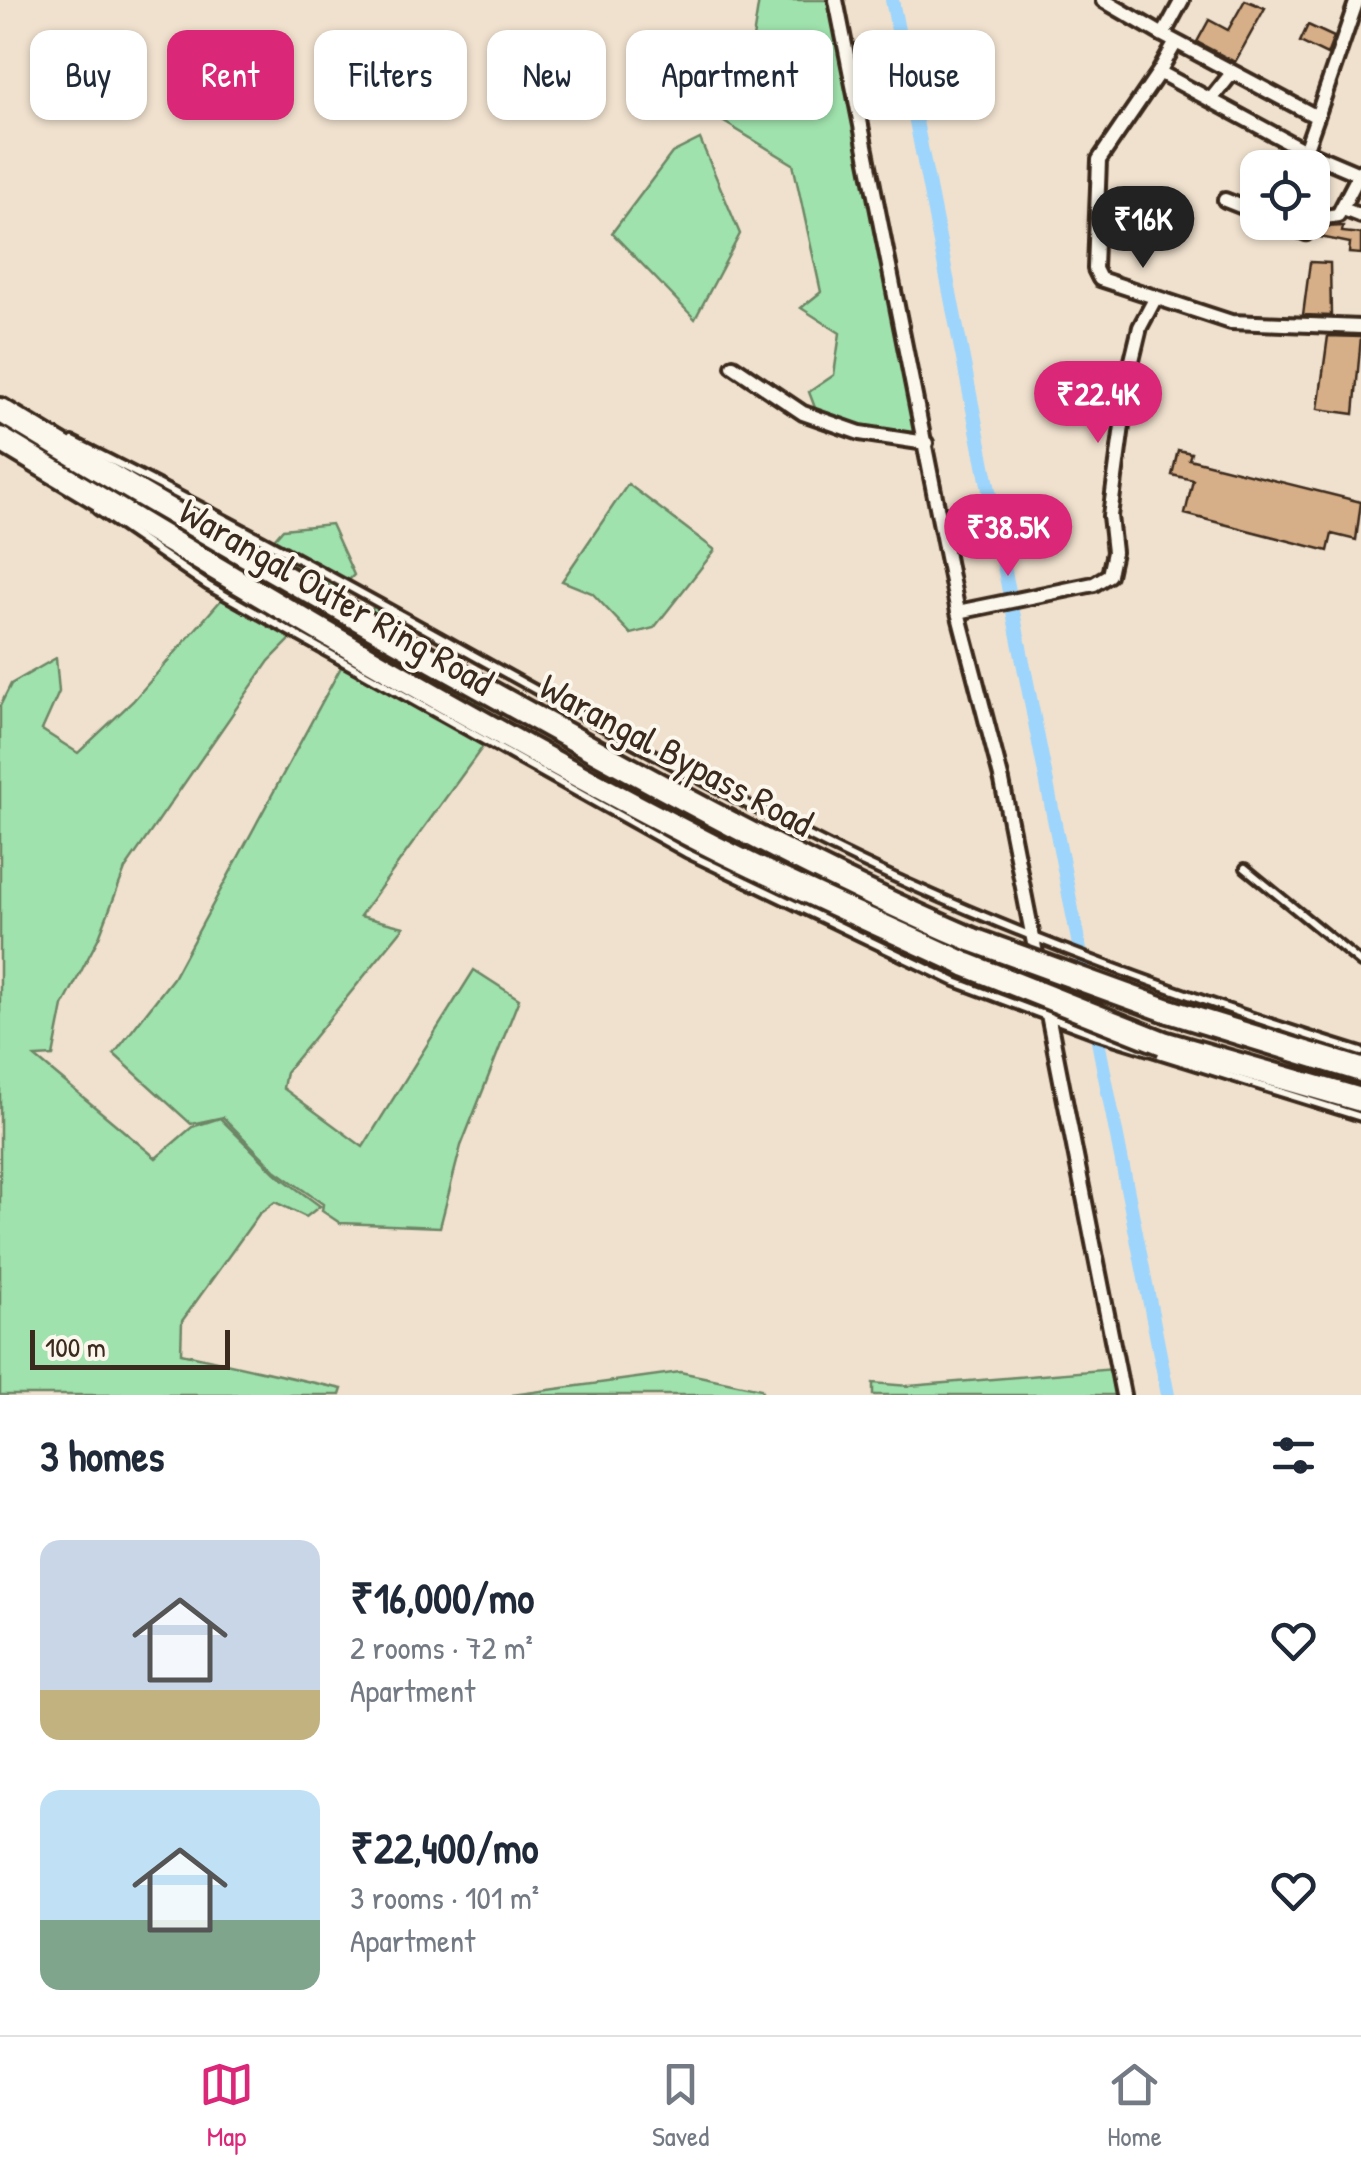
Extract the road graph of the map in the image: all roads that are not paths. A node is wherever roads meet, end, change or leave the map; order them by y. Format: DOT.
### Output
graph roads {
  1 [pos="836,0"];
  2 [pos="1103,0"];
  3 [pos="1182,0"];
  4 [pos="1358,0"];
  5 [pos="1170,39"];
  6 [pos="1160,72"];
  7 [pos="1232,73"];
  8 [pos="1212,98"];
  9 [pos="1317,117"];
  10 [pos="1306,150"];
  11 [pos="1330,160"];
  12 [pos="1360,172"];
  13 [pos="1225,200"];
  14 [pos="1240,206"];
  15 [pos="1343,209"];
  16 [pos="1330,216"];
  17 [pos="1361,216"];
  18 [pos="1156,296"];
  19 [pos="1361,326"];
  20 [pos="733,366"];
  21 [pos="0,407"];
  22 [pos="0,442"];
  23 [pos="926,443"];
  24 [pos="958,612"];
  25 [pos="1245,868"];
  26 [pos="1032,935"];
  27 [pos="1361,962"];
  28 [pos="1049,1018"];
  29 [pos="1361,1052"];
  30 [pos="1361,1070"];
  31 [pos="1361,1100"];
  32 [pos="1361,1117"];
  33 [pos="1123,1395"];
  1 -- 23 [label="street"];
  2 -- 5 [label="street"];
  3 -- 5 [label="street"];
  4 -- 9 [label="street"];
  5 -- 6 [label="street"];
  5 -- 7 [label="street"];
  6 -- 8 [label="street"];
  6 -- 18 [label="street"];
  7 -- 8 [label="street"];
  7 -- 9 [label="street"];
  8 -- 10 [label="street"];
  9 -- 10 [label="street"];
  11 -- 12 [label="street"];
  12 -- 15 [label="street"];
  13 -- 14 [label="street"];
  15 -- 16 [label="street"];
  15 -- 17 [label="street"];
  18 -- 19 [label="street"];
  18 -- 24 [label="street"];
  20 -- 23 [label="street"];
  21 -- 26 [label="lane"];
  21 -- 30 [label="highway, Warangal Bypass Road, bridge"];
  22 -- 28 [label="lane"];
  22 -- 31 [label="highway, Warangal Outer Ring Road, bridge"];
  23 -- 24 [label="street"];
  24 -- 26 [label="street"];
  25 -- 27 [label="lane"];
  26 -- 28 [label="street"];
  26 -- 29 [label="lane"];
  28 -- 32 [label="lane"];
  28 -- 33 [label="street"];
}
